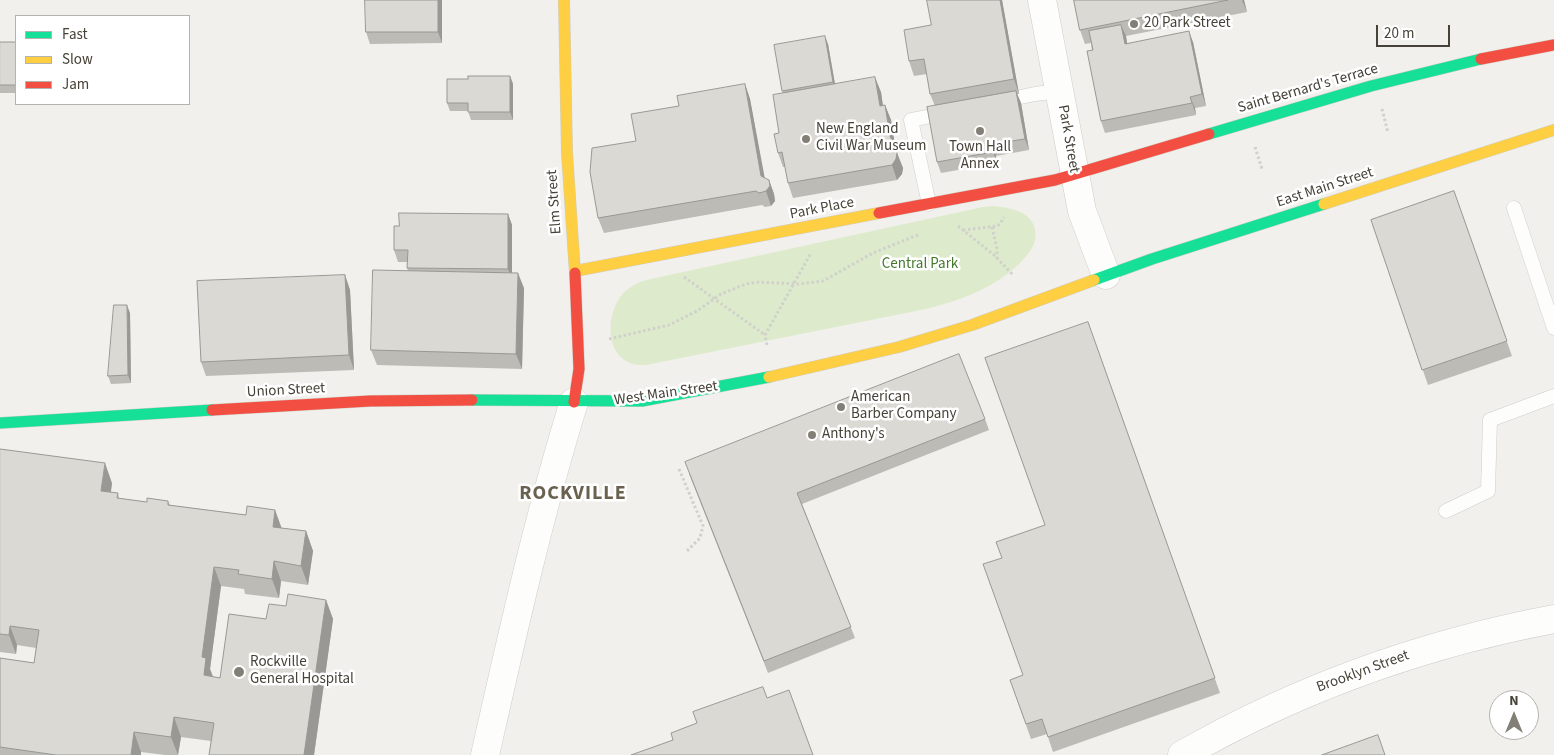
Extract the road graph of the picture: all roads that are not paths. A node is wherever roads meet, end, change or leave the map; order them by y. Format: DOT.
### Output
graph roads {
  1 [pos="564,0"];
  2 [pos="1042,0"];
  3 [pos="1554,45"];
  4 [pos="1059,90"];
  5 [pos="986,105"];
  6 [pos="958,110"];
  7 [pos="1554,130"];
  8 [pos="1075,174"];
  9 [pos="929,204"];
  10 [pos="1514,208"];
  11 [pos="575,271"];
  12 [pos="1106,275"];
  13 [pos="1554,328"];
  14 [pos="1554,396"];
  15 [pos="574,402"];
  16 [pos="0,423"];
  17 [pos="1446,511"];
  18 [pos="1554,619"];
  19 [pos="485,755"];
  20 [pos="1182,755"];
  1 -- 11 [label="main road, Elm Street"];
  2 -- 4 [label="street, Park Street"];
  3 -- 8 [label="main road, Saint Bernard's Terrace"];
  4 -- 5 [label="lane"];
  4 -- 8 [label="street, Park Street"];
  6 -- 9 [label="lane"];
  7 -- 12 [label="main road, East Main Street"];
  8 -- 9 [label="main road, Park Place"];
  8 -- 12 [label="street, Park Street"];
  9 -- 11 [label="main road, Park Place"];
  10 -- 13 [label="lane"];
  11 -- 15 [label="main road, Elm Street"];
  12 -- 15 [label="main road, West Main Street"];
  14 -- 17 [label="lane"];
  15 -- 16 [label="main road, Union Street"];
  15 -- 19 [label="street"];
  18 -- 20 [label="street, Brooklyn Street"];
}
